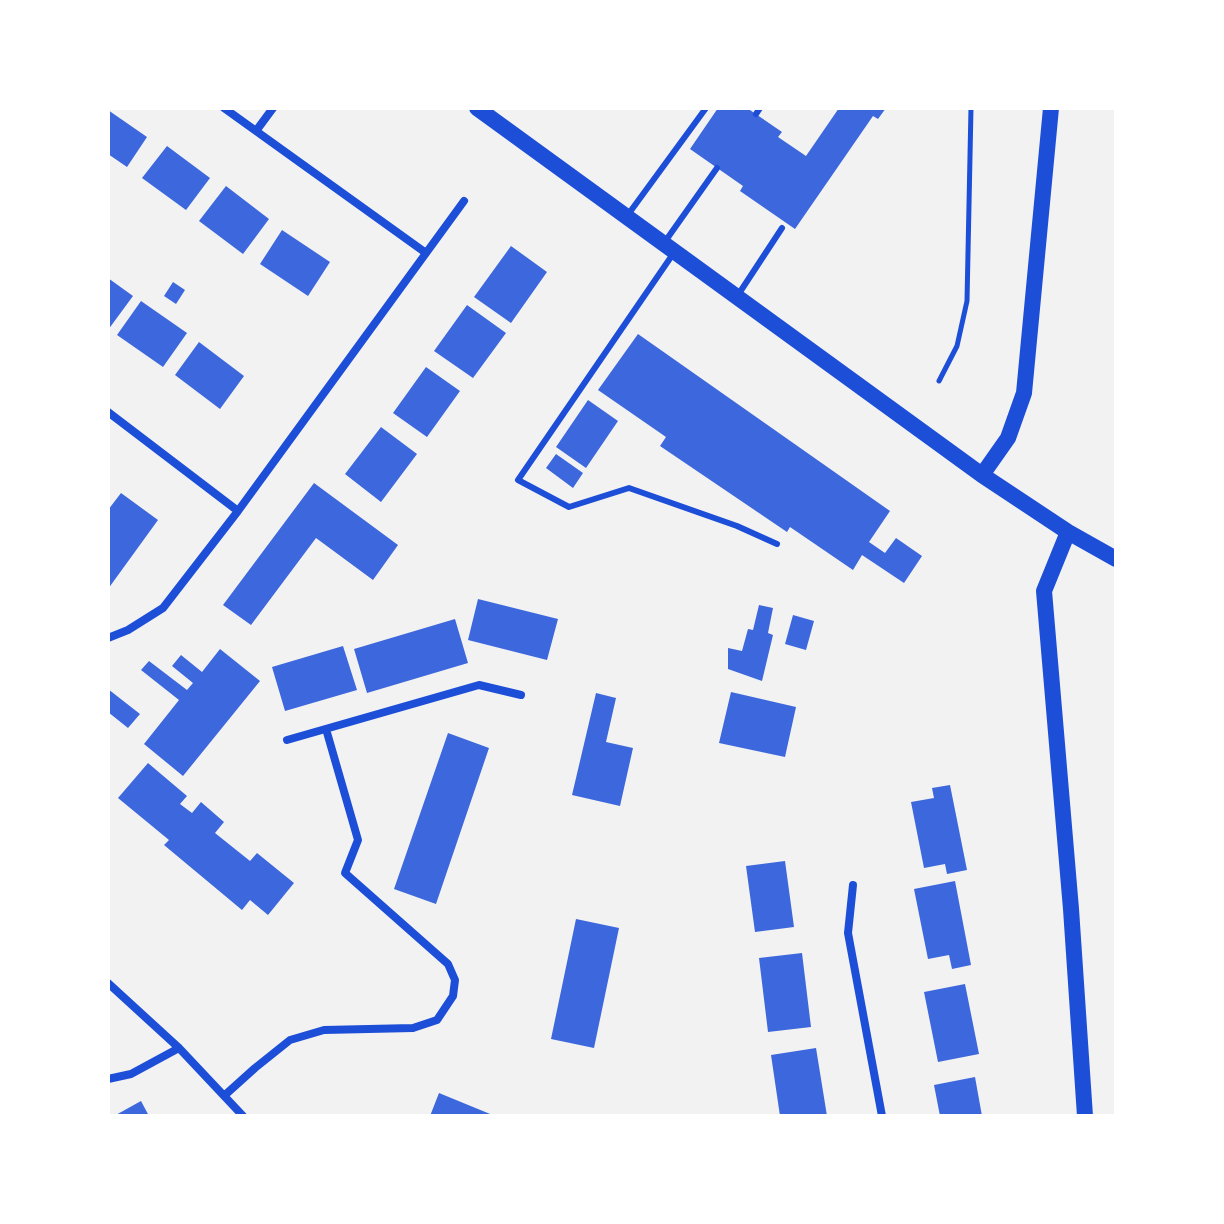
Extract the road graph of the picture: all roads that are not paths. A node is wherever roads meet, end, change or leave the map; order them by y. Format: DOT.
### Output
graph roads {
  1 [pos="224,108"];
  2 [pos="273,108"];
  3 [pos="477,108"];
  4 [pos="706,108"];
  5 [pos="1051,108"];
  6 [pos="256,131"];
  7 [pos="717,168"];
  8 [pos="464,201"];
  9 [pos="627,216"];
  10 [pos="782,228"];
  11 [pos="670,247"];
  12 [pos="426,253"];
  13 [pos="737,295"];
  14 [pos="108,412"];
  15 [pos="982,475"];
  16 [pos="238,511"];
  17 [pos="1068,532"];
  18 [pos="777,544"];
  19 [pos="1111,556"];
  20 [pos="108,638"];
  21 [pos="521,695"];
  22 [pos="326,729"];
  23 [pos="287,740"];
  24 [pos="853,885"];
  25 [pos="108,983"];
  26 [pos="179,1048"];
  27 [pos="108,1079"];
  28 [pos="225,1095"];
  29 [pos="243,1116"];
  30 [pos="882,1116"];
  31 [pos="1085,1116"];
  1 -- 6 [label="street"];
  2 -- 6 [label="street"];
  3 -- 9 [label="main road"];
  4 -- 9 [label="lane"];
  5 -- 15 [label="main road"];
  6 -- 12 [label="street"];
  7 -- 11 [label="lane"];
  8 -- 12 [label="street"];
  9 -- 11 [label="main road"];
  10 -- 13 [label="lane"];
  11 -- 13 [label="main road"];
  11 -- 18 [label="lane"];
  12 -- 16 [label="street"];
  13 -- 15 [label="main road"];
  14 -- 16 [label="street"];
  15 -- 17 [label="main road"];
  16 -- 20 [label="street"];
  17 -- 19 [label="main road"];
  17 -- 31 [label="main road"];
  21 -- 22 [label="street"];
  22 -- 23 [label="street"];
  22 -- 28 [label="street"];
  24 -- 30 [label="street"];
  25 -- 26 [label="street"];
  26 -- 27 [label="street"];
  26 -- 28 [label="street"];
  28 -- 29 [label="street"];
}
